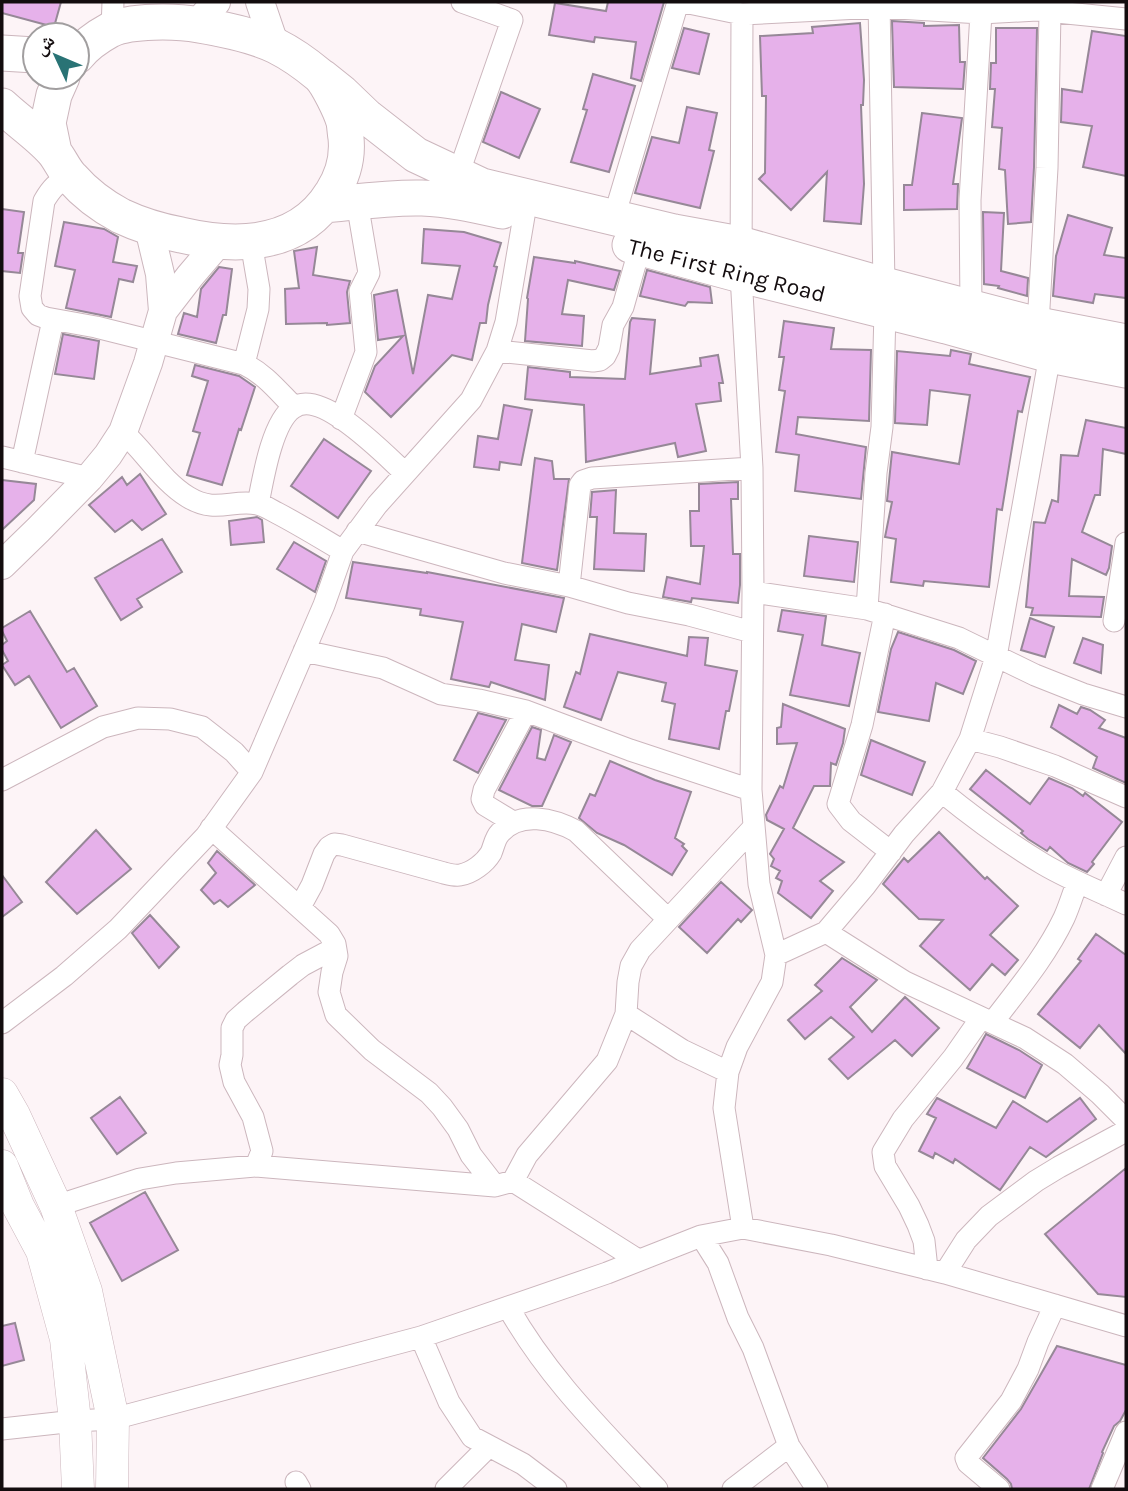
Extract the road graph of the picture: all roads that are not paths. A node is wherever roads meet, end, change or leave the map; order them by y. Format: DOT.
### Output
graph roads {
  1 [pos="260,2"];
  2 [pos="462,2"];
  3 [pos="678,2"];
  4 [pos="684,2"];
  5 [pos="879,5"];
  6 [pos="1041,8"];
  7 [pos="515,11"];
  8 [pos="206,13"];
  9 [pos="742,13"];
  10 [pos="981,13"];
  11 [pos="112,15"];
  12 [pos="1126,19"];
  13 [pos="91,39"];
  14 [pos="275,46"];
  15 [pos="2,53"];
  16 [pos="21,54"];
  17 [pos="322,77"];
  18 [pos="56,91"];
  19 [pos="2,106"];
  20 [pos="62,164"];
  21 [pos="458,175"];
  22 [pos="341,204"];
  23 [pos="524,216"];
  24 [pos="614,217"];
  25 [pos="149,228"];
  26 [pos="235,242"];
  27 [pos="640,247"];
  28 [pos="740,259"];
  29 [pos="884,298"];
  30 [pos="971,307"];
  31 [pos="163,311"];
  32 [pos="53,320"];
  33 [pos="1044,340"];
  34 [pos="153,341"];
  35 [pos="1126,342"];
  36 [pos="497,351"];
  37 [pos="244,364"];
  38 [pos="1126,370"];
  39 [pos="294,407"];
  40 [pos="341,419"];
  41 [pos="123,432"];
  42 [pos="12,459"];
  43 [pos="751,468"];
  44 [pos="405,473"];
  45 [pos="89,478"];
  46 [pos="258,504"];
  47 [pos="357,531"];
  48 [pos="1126,543"];
  49 [pos="343,551"];
  50 [pos="2,565"];
  51 [pos="569,586"];
  52 [pos="753,592"];
  53 [pos="876,612"];
  54 [pos="1114,621"];
  55 [pos="752,632"];
  56 [pos="304,651"];
  57 [pos="996,657"];
  58 [pos="1126,707"];
  59 [pos="526,711"];
  60 [pos="970,739"];
  61 [pos="252,772"];
  62 [pos="2,780"];
  63 [pos="751,790"];
  64 [pos="942,792"];
  65 [pos="1126,797"];
  66 [pos="513,822"];
  67 [pos="211,828"];
  68 [pos="753,828"];
  69 [pos="891,852"];
  70 [pos="1126,857"];
  71 [pos="1077,883"];
  72 [pos="1106,895"];
  73 [pos="1126,904"];
  74 [pos="300,907"];
  75 [pos="668,919"];
  76 [pos="826,932"];
  77 [pos="335,948"];
  78 [pos="776,955"];
  79 [pos="626,1014"];
  80 [pos="987,1020"];
  81 [pos="2,1023"];
  82 [pos="728,1072"];
  83 [pos="2,1094"];
  84 [pos="1126,1120"];
  85 [pos="1126,1131"];
  86 [pos="2,1166"];
  87 [pos="256,1166"];
  88 [pos="504,1184"];
  89 [pos="56,1206"];
  90 [pos="743,1228"];
  91 [pos="702,1236"];
  92 [pos="638,1260"];
  93 [pos="936,1271"];
  94 [pos="1055,1305"];
  95 [pos="508,1307"];
  96 [pos="1126,1326"];
  97 [pos="421,1338"];
  98 [pos="113,1419"];
  99 [pos="75,1421"];
  100 [pos="2,1429"];
  101 [pos="1126,1432"];
  102 [pos="489,1446"];
  103 [pos="789,1446"];
  104 [pos="78,1489"];
  105 [pos="112,1489"];
  106 [pos="446,1489"];
  107 [pos="556,1489"];
  108 [pos="657,1489"];
  109 [pos="733,1489"];
  110 [pos="817,1489"];
  111 [pos="999,1489"];
  112 [pos="1102,1489"];
  1 -- 14 [label="street"];
  2 -- 7 [label="street"];
  3 -- 24 [label="street"];
  4 -- 9 [label="street"];
  5 -- 9 [label="street"];
  5 -- 10 [label="street"];
  5 -- 29 [label="street"];
  6 -- 10 [label="street"];
  6 -- 12 [label="street"];
  6 -- 33 [label="street"];
  7 -- 21 [label="street"];
  8 -- 11 [label="main road"];
  8 -- 14 [label="main road"];
  9 -- 28 [label="street"];
  10 -- 30 [label="street"];
  11 -- 13 [label="main road"];
  14 -- 17 [label="main road"];
  15 -- 16 [label="main road"];
  17 -- 21 [label="main road"];
  17 -- 22 [label="main road"];
  18 -- 20 [label="main road"];
  19 -- 20 [label="main road"];
  20 -- 25 [label="main road"];
  20 -- 32 [label="street"];
  21 -- 24 [label="main road"];
  22 -- 23 [label="main road, The First Ring Road"];
  22 -- 26 [label="main road"];
  22 -- 40 [label="street"];
  23 -- 27 [label="main road, The First Ring Road"];
  23 -- 36 [label="street"];
  24 -- 28 [label="main road"];
  25 -- 26 [label="main road"];
  25 -- 31 [label="street"];
  26 -- 31 [label="street"];
  26 -- 37 [label="street"];
  27 -- 28 [label="main road, The First Ring Road"];
  27 -- 36 [label="street"];
  28 -- 29 [label="main road, The First Ring Road"];
  28 -- 43 [label="street"];
  29 -- 30 [label="main road"];
  29 -- 33 [label="main road, The First Ring Road"];
  29 -- 53 [label="street"];
  30 -- 33 [label="main road"];
  31 -- 34 [label="street"];
  32 -- 34 [label="street"];
  32 -- 42 [label="street"];
  33 -- 35 [label="main road"];
  33 -- 38 [label="main road, The First Ring Road"];
  33 -- 57 [label="street"];
  34 -- 37 [label="street"];
  34 -- 41 [label="street"];
  36 -- 44 [label="street"];
  37 -- 39 [label="street"];
  39 -- 40 [label="street"];
  39 -- 46 [label="street"];
  40 -- 44 [label="street"];
  41 -- 45 [label="street"];
  41 -- 46 [label="street"];
  42 -- 45 [label="street"];
  43 -- 51 [label="street"];
  43 -- 52 [label="street"];
  44 -- 47 [label="street"];
  45 -- 50 [label="street"];
  46 -- 49 [label="street"];
  47 -- 49 [label="street"];
  47 -- 51 [label="street"];
  48 -- 54 [label="street"];
  49 -- 56 [label="street"];
  51 -- 55 [label="street"];
  52 -- 53 [label="street"];
  52 -- 55 [label="street"];
  53 -- 57 [label="street"];
  53 -- 69 [label="street"];
  55 -- 63 [label="street"];
  56 -- 59 [label="street"];
  56 -- 61 [label="street"];
  57 -- 58 [label="street"];
  57 -- 60 [label="street"];
  59 -- 63 [label="street"];
  59 -- 66 [label="street"];
  60 -- 64 [label="street"];
  60 -- 65 [label="street"];
  61 -- 62 [label="street"];
  61 -- 67 [label="street"];
  63 -- 68 [label="street"];
  64 -- 69 [label="street"];
  64 -- 71 [label="street"];
  66 -- 74 [label="street"];
  66 -- 75 [label="street"];
  67 -- 74 [label="street"];
  67 -- 81 [label="street"];
  68 -- 75 [label="street"];
  68 -- 78 [label="street"];
  69 -- 76 [label="street"];
  70 -- 72 [label="street"];
  71 -- 72 [label="street"];
  71 -- 80 [label="street"];
  72 -- 73 [label="street"];
  74 -- 77 [label="street"];
  75 -- 79 [label="street"];
  76 -- 78 [label="street"];
  76 -- 80 [label="street"];
  77 -- 87 [label="street"];
  77 -- 88 [label="street"];
  78 -- 82 [label="street"];
  79 -- 82 [label="street"];
  79 -- 88 [label="street"];
  80 -- 84 [label="street"];
  80 -- 93 [label="street"];
  82 -- 90 [label="street"];
  83 -- 89 [label="main road"];
  85 -- 93 [label="street"];
  86 -- 99 [label="main road"];
  87 -- 88 [label="street"];
  87 -- 89 [label="street"];
  88 -- 92 [label="street"];
  89 -- 98 [label="main road"];
  90 -- 91 [label="street"];
  90 -- 93 [label="street"];
  91 -- 92 [label="street"];
  91 -- 103 [label="street"];
  92 -- 95 [label="street"];
  93 -- 94 [label="street"];
  94 -- 96 [label="street"];
  94 -- 111 [label="street"];
  95 -- 97 [label="street"];
  95 -- 108 [label="street"];
  97 -- 98 [label="street"];
  97 -- 102 [label="street"];
  98 -- 99 [label="street"];
  98 -- 105 [label="main road"];
  99 -- 100 [label="street"];
  99 -- 104 [label="main road"];
  101 -- 112 [label="street"];
  102 -- 106 [label="street"];
  102 -- 107 [label="street"];
  103 -- 109 [label="street"];
  103 -- 110 [label="street"];
}
